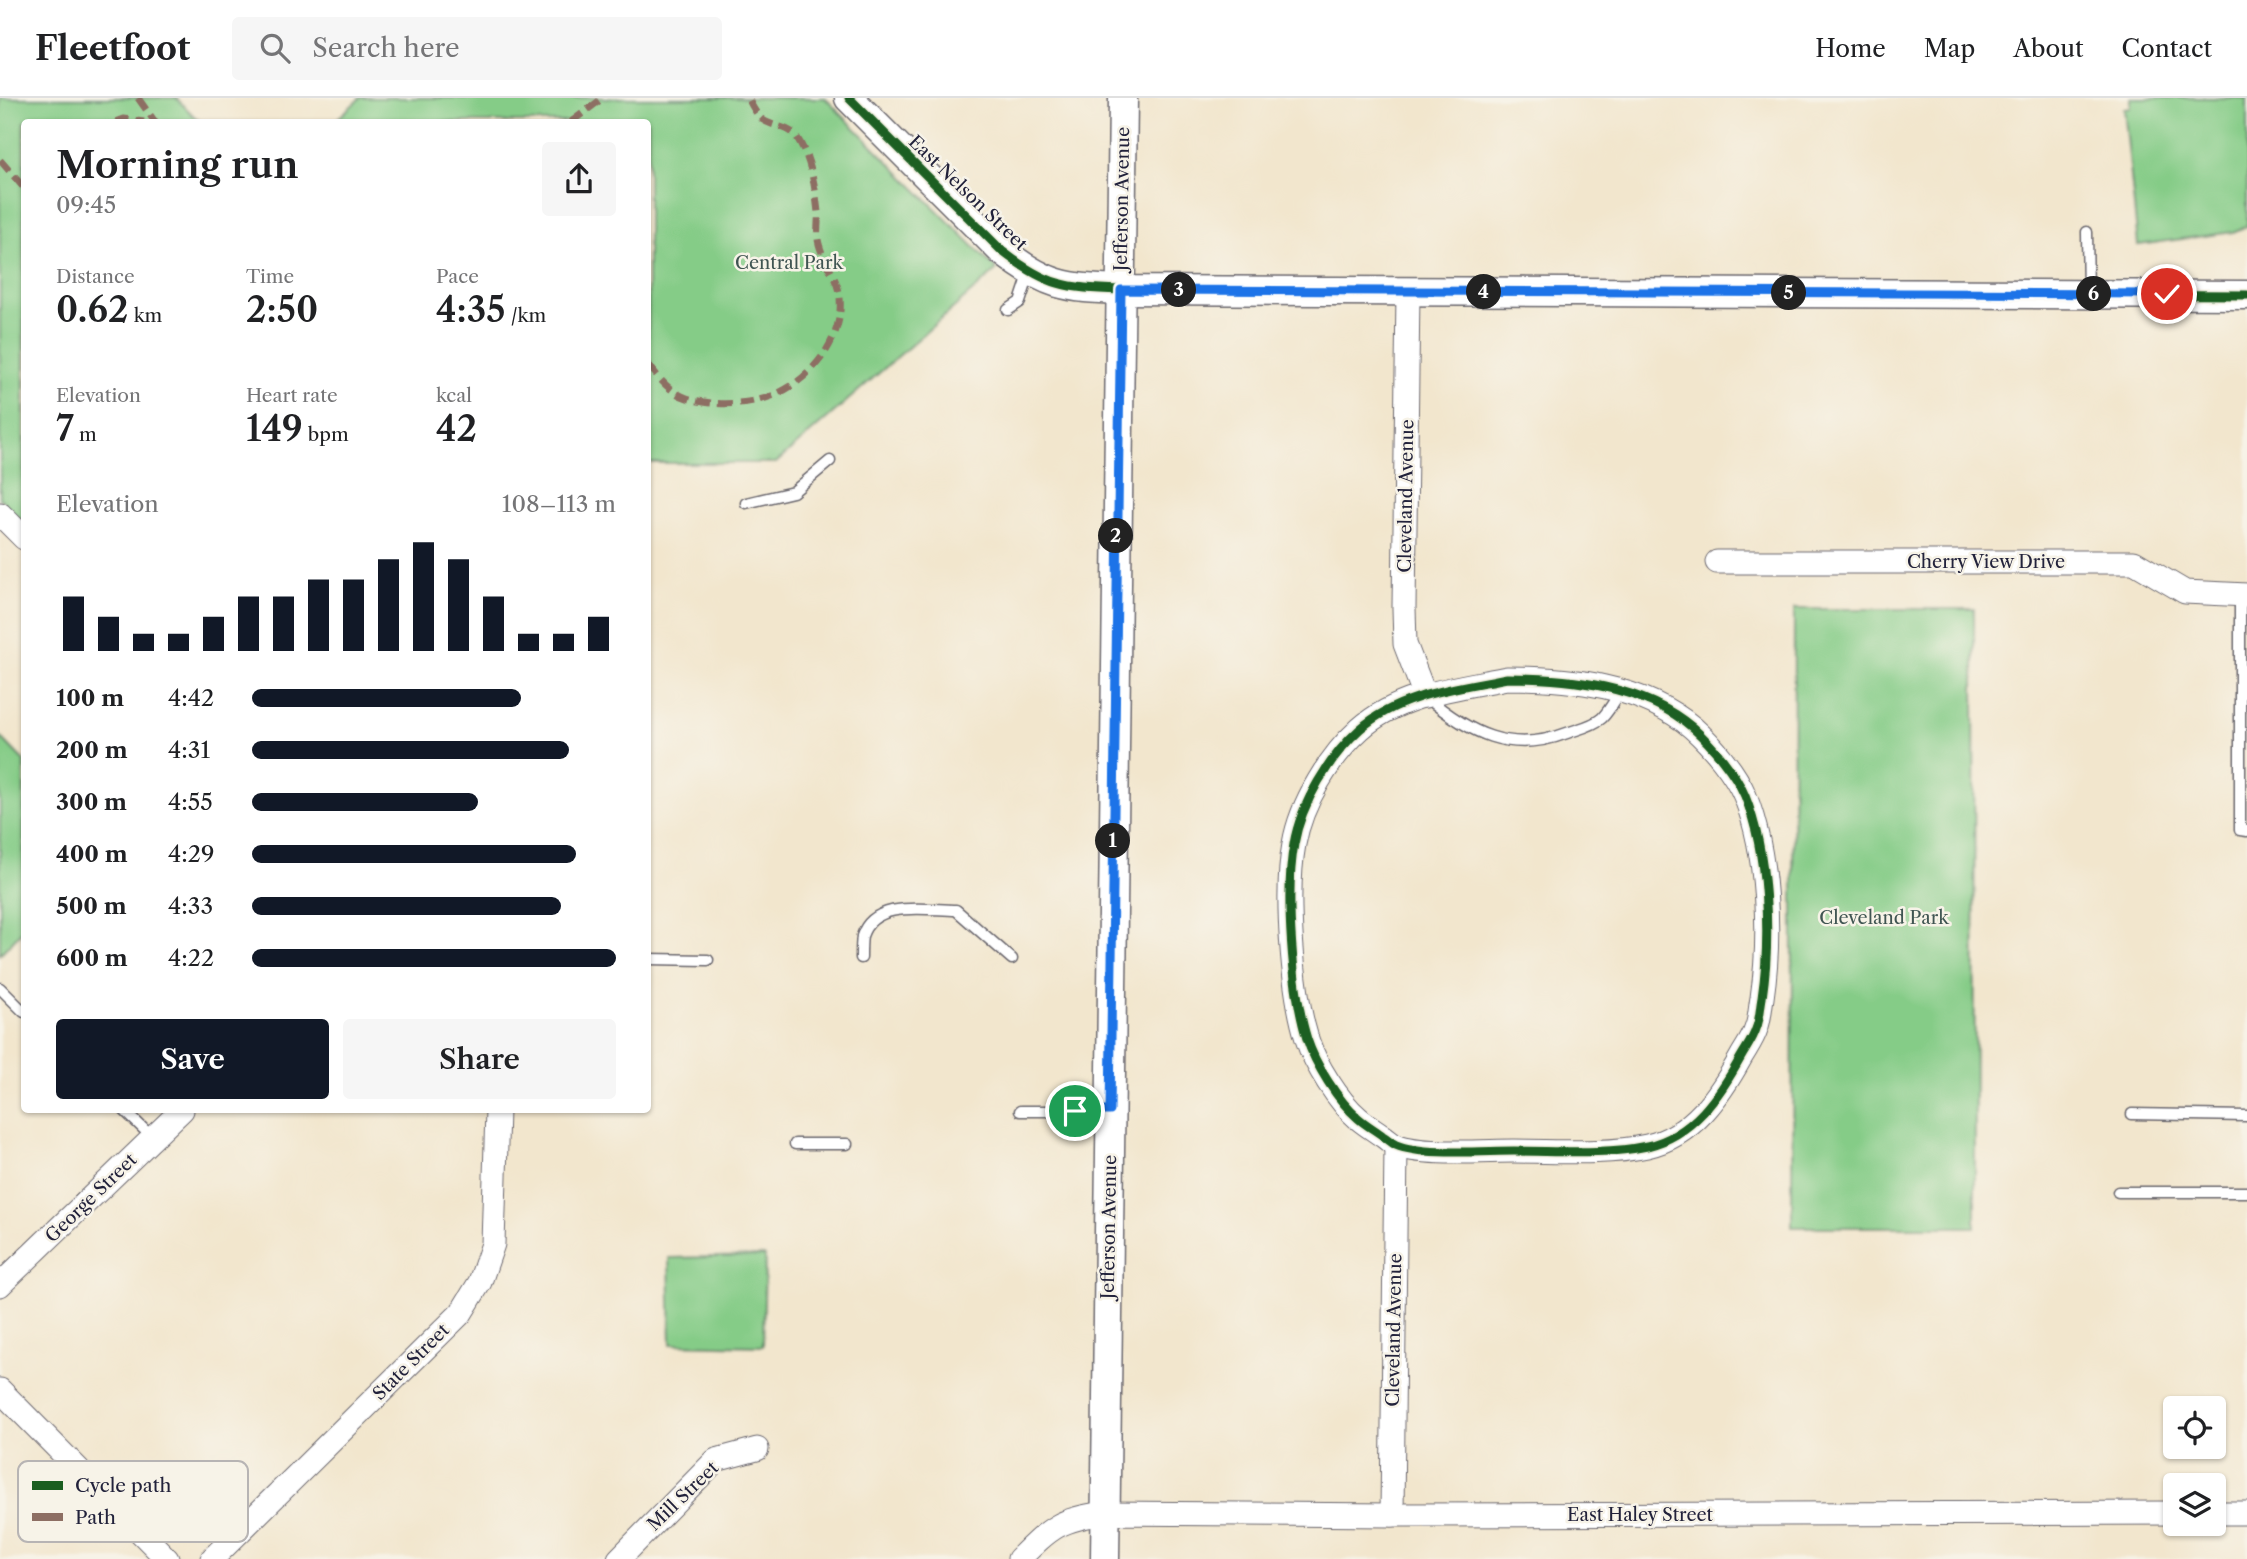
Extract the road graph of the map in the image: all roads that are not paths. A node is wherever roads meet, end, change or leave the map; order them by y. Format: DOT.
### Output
graph roads {
  1 [pos="849,98"];
  2 [pos="1123,98"];
  3 [pos="2087,232"];
  4 [pos="1030,272"];
  5 [pos="1121,290"];
  6 [pos="1408,292"];
  7 [pos="2088,294"];
  8 [pos="2247,295"];
  9 [pos="1008,310"];
  10 [pos="830,461"];
  11 [pos="746,503"];
  12 [pos="0,514"];
  13 [pos="21,535"];
  14 [pos="1717,562"];
  15 [pos="2244,595"];
  16 [pos="1620,692"];
  17 [pos="1425,696"];
  18 [pos="2247,831"];
  19 [pos="861,958"];
  20 [pos="651,959"];
  21 [pos="1012,959"];
  22 [pos="708,960"];
  23 [pos="0,988"];
  24 [pos="21,1009"];
  25 [pos="1020,1111"];
  26 [pos="1110,1111"];
  27 [pos="127,1113"];
  28 [pos="179,1113"];
  29 [pos="497,1113"];
  30 [pos="2132,1114"];
  31 [pos="2247,1116"];
  32 [pos="153,1138"];
  33 [pos="795,1144"];
  34 [pos="847,1144"];
  35 [pos="1396,1145"];
  36 [pos="2118,1192"];
  37 [pos="2247,1192"];
  38 [pos="0,1285"];
  39 [pos="0,1390"];
  40 [pos="757,1449"];
  41 [pos="70,1461"];
  42 [pos="1105,1513"];
  43 [pos="2163,1513"];
  44 [pos="2226,1513"];
  45 [pos="2247,1513"];
  46 [pos="1392,1515"];
  47 [pos="248,1523"];
  48 [pos="150,1542"];
  49 [pos="229,1542"];
  50 [pos="167,1559"];
  51 [pos="212,1559"];
  52 [pos="620,1559"];
  53 [pos="1018,1559"];
  54 [pos="1105,1559"];
  1 -- 4 [label="street, East Nelson Street"];
  2 -- 5 [label="street, Jefferson Avenue"];
  3 -- 7 [label="lane"];
  4 -- 5 [label="street, East Nelson Street"];
  4 -- 9 [label="lane"];
  5 -- 6 [label="street, East Nelson Street"];
  5 -- 26 [label="street, Jefferson Avenue"];
  6 -- 7 [label="street, East Nelson Street"];
  6 -- 17 [label="street, Cleveland Avenue"];
  7 -- 8 [label="street, East Nelson Street"];
  10 -- 11 [label="lane"];
  12 -- 13 [label="street"];
  14 -- 15 [label="street, Cherry View Drive"];
  15 -- 18 [label="lane"];
  16 -- 17 [label="street"];
  16 -- 17 [label="lane"];
  16 -- 35 [label="street"];
  17 -- 35 [label="street"];
  19 -- 21 [label="lane"];
  20 -- 22 [label="lane"];
  23 -- 24 [label="lane"];
  25 -- 26 [label="lane"];
  26 -- 42 [label="street, Jefferson Avenue"];
  27 -- 32 [label="lane"];
  28 -- 32 [label="street, George Street"];
  29 -- 47 [label="street, State Street"];
  30 -- 31 [label="lane"];
  32 -- 38 [label="street, George Street"];
  33 -- 34 [label="lane"];
  35 -- 46 [label="street, Cleveland Avenue"];
  36 -- 37 [label="lane"];
  39 -- 41 [label="street"];
  40 -- 52 [label="street, Mill Street"];
  42 -- 46 [label="street, East Haley Street"];
  42 -- 53 [label="street, East Haley Street"];
  42 -- 54 [label="street, Jefferson Avenue"];
  43 -- 46 [label="street, East Haley Street"];
  44 -- 45 [label="street"];
  48 -- 50 [label="street"];
  49 -- 51 [label="street, State Street"];
}
